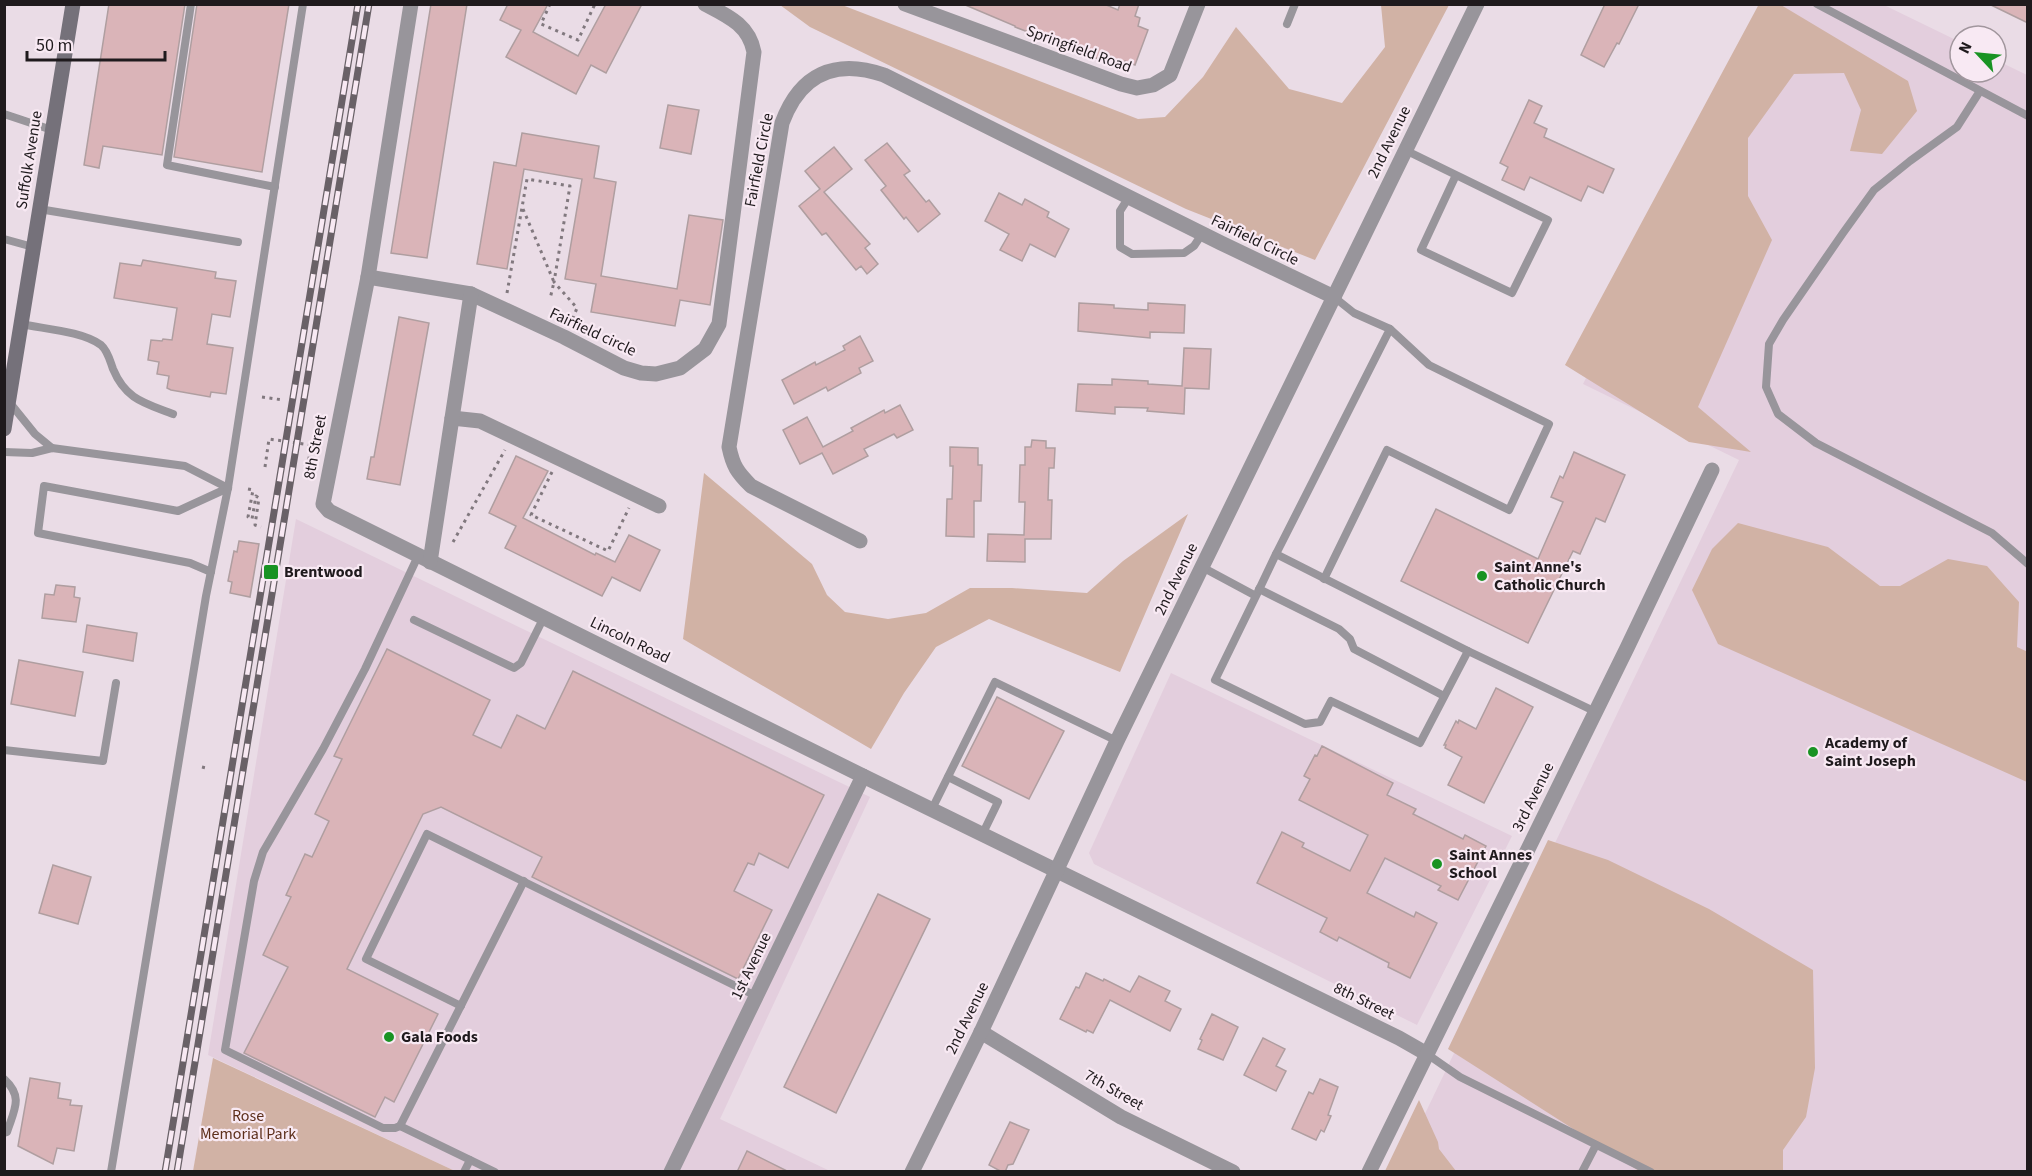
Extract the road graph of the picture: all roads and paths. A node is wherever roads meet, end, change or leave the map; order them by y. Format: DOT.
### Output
graph roads {
  1 [pos="73,4"];
  2 [pos="191,4"];
  3 [pos="303,4"];
  4 [pos="411,4"];
  5 [pos="550,4"];
  6 [pos="595,4"];
  7 [pos="705,4"];
  8 [pos="905,4"];
  9 [pos="1198,4"];
  10 [pos="1295,4"];
  11 [pos="1477,4"];
  12 [pos="1817,4"];
  13 [pos="1287,24"];
  14 [pos="1980,91"];
  15 [pos="4,114"];
  16 [pos="2028,116"];
  17 [pos="52,130"];
  18 [pos="1405,150"];
  19 [pos="1456,175"];
  20 [pos="274,187"];
  21 [pos="1129,197"];
  22 [pos="522,207"];
  23 [pos="39,208"];
  24 [pos="1202,234"];
  25 [pos="4,239"];
  26 [pos="238,242"];
  27 [pos="33,247"];
  28 [pos="368,277"];
  29 [pos="554,282"];
  30 [pos="471,294"];
  31 [pos="1334,297"];
  32 [pos="550,299"];
  33 [pos="503,310"];
  34 [pos="21,324"];
  35 [pos="1390,329"];
  36 [pos="564,337"];
  37 [pos="262,397"];
  38 [pos="283,400"];
  39 [pos="9,402"];
  40 [pos="173,414"];
  41 [pos="452,418"];
  42 [pos="4,429"];
  43 [pos="513,436"];
  44 [pos="52,448"];
  45 [pos="4,452"];
  46 [pos="559,458"];
  47 [pos="265,467"];
  48 [pos="1712,470"];
  49 [pos="307,471"];
  50 [pos="228,488"];
  51 [pos="248,489"];
  52 [pos="635,495"];
  53 [pos="659,506"];
  54 [pos="261,527"];
  55 [pos="860,540"];
  56 [pos="453,542"];
  57 [pos="1276,554"];
  58 [pos="424,559"];
  59 [pos="2028,564"];
  60 [pos="1202,567"];
  61 [pos="211,572"];
  62 [pos="1324,579"];
  63 [pos="1257,592"];
  64 [pos="544,617"];
  65 [pos="414,620"];
  66 [pos="1468,651"];
  67 [pos="116,683"];
  68 [pos="1444,696"];
  69 [pos="1596,712"];
  70 [pos="1117,741"];
  71 [pos="4,750"];
  72 [pos="863,776"];
  73 [pos="948,777"];
  74 [pos="932,809"];
  75 [pos="982,833"];
  76 [pos="1057,871"];
  77 [pos="524,881"];
  78 [pos="756,996"];
  79 [pos="461,1006"];
  80 [pos="981,1032"];
  81 [pos="1427,1054"];
  82 [pos="4,1079"];
  83 [pos="400,1126"];
  84 [pos="4,1133"];
  85 [pos="1596,1145"];
  86 [pos="470,1160"];
  87 [pos="111,1172"];
  88 [pos="464,1172"];
  89 [pos="495,1172"];
  90 [pos="671,1172"];
  91 [pos="912,1172"];
  92 [pos="1233,1172"];
  93 [pos="1369,1172"];
  94 [pos="1582,1172"];
  95 [pos="1651,1172"];
  1 -- 17 [label="main road, Suffolk Avenue"];
  2 -- 20 [label="lane"];
  3 -- 20 [label="lane"];
  4 -- 28 [label="street"];
  5 -- 6 [label="path"];
  7 -- 36 [label="street, Fairfield circle"];
  8 -- 9 [label="street, Springfield Road"];
  10 -- 13 [label="lane"];
  11 -- 18 [label="street, 2nd Avenue"];
  12 -- 14 [label="lane"];
  14 -- 16 [label="lane"];
  14 -- 59 [label="lane"];
  15 -- 17 [label="lane"];
  17 -- 23 [label="main road, Suffolk Avenue"];
  18 -- 19 [label="lane"];
  18 -- 31 [label="street, 2nd Avenue"];
  19 -- 19 [label="lane"];
  20 -- 50 [label="lane"];
  21 -- 24 [label="street, Fairfield Circle"];
  21 -- 24 [label="lane"];
  21 -- 55 [label="street, Fairfield Circle"];
  22 -- 29 [label="path"];
  22 -- 29 [label="path"];
  22 -- 33 [label="path"];
  23 -- 26 [label="lane"];
  23 -- 27 [label="main road, Suffolk Avenue"];
  24 -- 31 [label="street, Fairfield Circle"];
  25 -- 27 [label="lane"];
  27 -- 34 [label="main road, Suffolk Avenue"];
  28 -- 30 [label="street, Fairfield circle"];
  28 -- 58 [label="street, 8th Street"];
  29 -- 32 [label="path"];
  29 -- 36 [label="path"];
  30 -- 33 [label="street, Fairfield circle"];
  30 -- 41 [label="street"];
  31 -- 35 [label="lane"];
  31 -- 60 [label="street, 2nd Avenue"];
  33 -- 36 [label="street, Fairfield circle"];
  34 -- 39 [label="main road, Suffolk Avenue"];
  34 -- 40 [label="lane"];
  35 -- 57 [label="lane"];
  35 -- 62 [label="lane"];
  37 -- 38 [label="path"];
  39 -- 42 [label="main road, Suffolk Avenue"];
  39 -- 44 [label="lane"];
  41 -- 43 [label="street"];
  41 -- 58 [label="street"];
  43 -- 46 [label="street"];
  43 -- 56 [label="path"];
  44 -- 45 [label="lane"];
  44 -- 50 [label="lane"];
  46 -- 52 [label="street"];
  46 -- 52 [label="path"];
  47 -- 49 [label="path"];
  48 -- 69 [label="street, 3rd Avenue"];
  50 -- 61 [label="lane"];
  50 -- 61 [label="lane"];
  51 -- 54 [label="path"];
  52 -- 53 [label="street"];
  57 -- 62 [label="lane"];
  57 -- 63 [label="lane"];
  58 -- 64 [label="street, Lincoln Road"];
  58 -- 83 [label="lane"];
  60 -- 63 [label="lane"];
  60 -- 70 [label="street, 2nd Avenue"];
  61 -- 87 [label="lane"];
  62 -- 66 [label="lane"];
  63 -- 68 [label="lane"];
  63 -- 68 [label="lane"];
  64 -- 65 [label="lane"];
  64 -- 72 [label="street, Lincoln Road"];
  66 -- 68 [label="lane"];
  66 -- 69 [label="lane"];
  67 -- 71 [label="lane"];
  69 -- 81 [label="street, 3rd Avenue"];
  70 -- 73 [label="lane"];
  70 -- 76 [label="street, 2nd Avenue"];
  72 -- 74 [label="street, Lincoln Road"];
  72 -- 78 [label="street, 1st Avenue"];
  73 -- 74 [label="lane"];
  73 -- 75 [label="lane"];
  74 -- 75 [label="street, Lincoln Road"];
  75 -- 76 [label="street, Lincoln Road"];
  76 -- 80 [label="street, 2nd Avenue"];
  76 -- 81 [label="street, 8th Street"];
  77 -- 78 [label="lane"];
  77 -- 79 [label="lane"];
  77 -- 79 [label="lane"];
  78 -- 90 [label="street, 1st Avenue"];
  79 -- 83 [label="lane"];
  80 -- 91 [label="street, 2nd Avenue"];
  80 -- 92 [label="street, 7th Street"];
  81 -- 85 [label="lane, 8th Street"];
  81 -- 93 [label="street, 3rd Avenue"];
  82 -- 84 [label="lane"];
  83 -- 86 [label="lane"];
  85 -- 94 [label="lane"];
  85 -- 95 [label="lane, 8th Street"];
  86 -- 88 [label="lane"];
  86 -- 89 [label="lane"];
}
